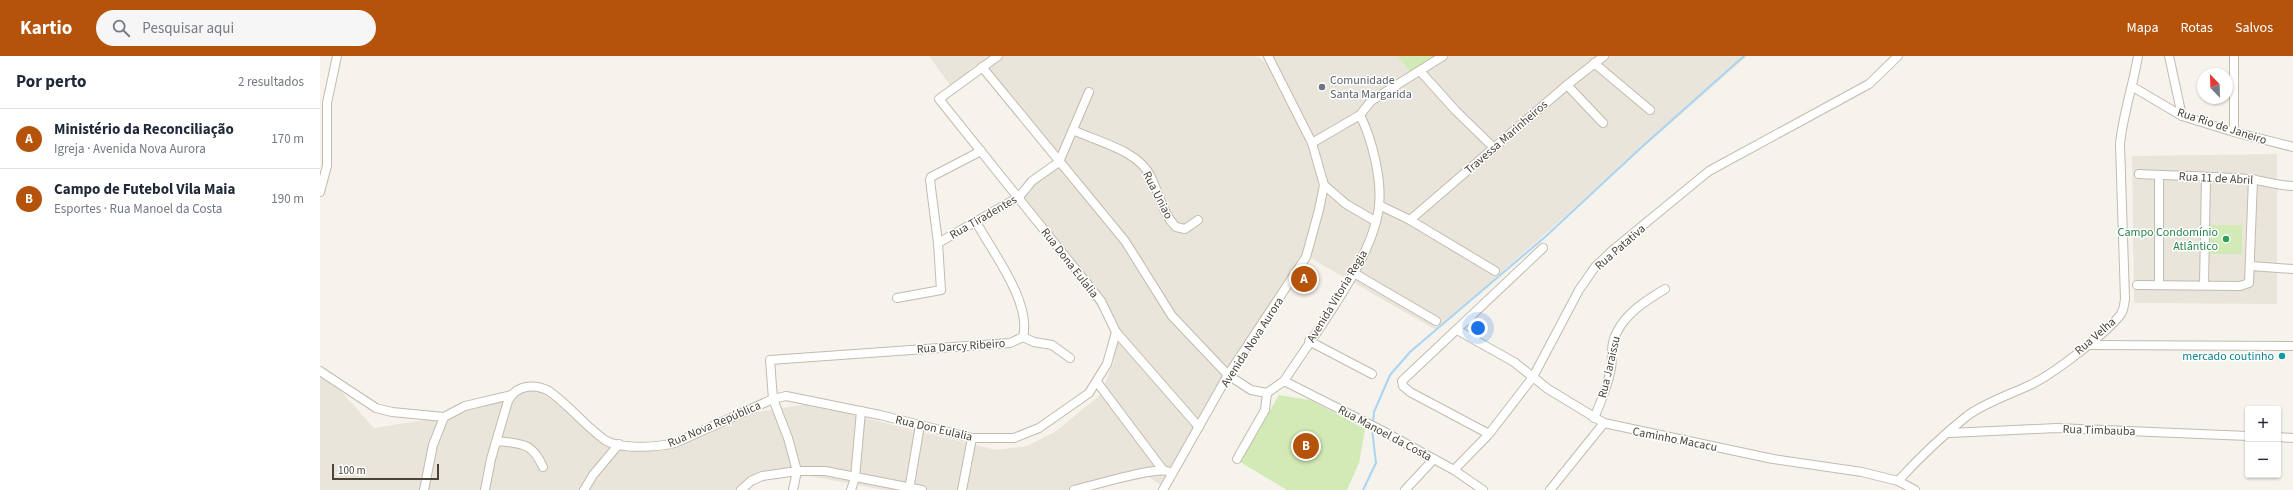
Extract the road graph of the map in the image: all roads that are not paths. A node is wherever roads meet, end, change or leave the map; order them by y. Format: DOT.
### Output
graph roads {
  1 [pos="337,56"];
  2 [pos="998,56"];
  3 [pos="1443,56"];
  4 [pos="1604,56"];
  5 [pos="1898,56"];
  6 [pos="2138,56"];
  7 [pos="2169,56"];
  8 [pos="2234,56"];
  9 [pos="1269,57"];
  10 [pos="1594,63"];
  11 [pos="982,67"];
  12 [pos="1420,71"];
  13 [pos="1567,84"];
  14 [pos="2133,87"];
  15 [pos="1089,92"];
  16 [pos="324,103"];
  17 [pos="1650,110"];
  18 [pos="1360,115"];
  19 [pos="2182,116"];
  20 [pos="324,121"];
  21 [pos="1603,123"];
  22 [pos="1073,130"];
  23 [pos="2234,132"];
  24 [pos="1312,143"];
  25 [pos="2293,147"];
  26 [pos="1494,148"];
  27 [pos="981,150"];
  28 [pos="1059,162"];
  29 [pos="2139,174"];
  30 [pos="2159,175"];
  31 [pos="2206,177"];
  32 [pos="2253,179"];
  33 [pos="1324,185"];
  34 [pos="2293,186"];
  35 [pos="320,192"];
  36 [pos="1019,197"];
  37 [pos="1379,205"];
  38 [pos="1198,220"];
  39 [pos="1410,220"];
  40 [pos="1375,221"];
  41 [pos="976,222"];
  42 [pos="938,242"];
  43 [pos="1544,248"];
  44 [pos="2251,266"];
  45 [pos="2293,269"];
  46 [pos="1495,270"];
  47 [pos="1354,273"];
  48 [pos="2137,285"];
  49 [pos="2159,285"];
  50 [pos="2204,285"];
  51 [pos="1665,289"];
  52 [pos="897,298"];
  53 [pos="1436,321"];
  54 [pos="1457,330"];
  55 [pos="1116,332"];
  56 [pos="1023,337"];
  57 [pos="1310,341"];
  58 [pos="2088,345"];
  59 [pos="2293,346"];
  60 [pos="1070,358"];
  61 [pos="320,371"];
  62 [pos="1372,374"];
  63 [pos="1228,375"];
  64 [pos="1533,377"];
  65 [pos="1284,381"];
  66 [pos="1097,382"];
  67 [pos="1267,392"];
  68 [pos="511,395"];
  69 [pos="774,399"];
  70 [pos="861,412"];
  71 [pos="444,417"];
  72 [pos="1594,418"];
  73 [pos="1604,423"];
  74 [pos="920,425"];
  75 [pos="1199,427"];
  76 [pos="1950,433"];
  77 [pos="1489,434"];
  78 [pos="2245,436"];
  79 [pos="2281,437"];
  80 [pos="972,438"];
  81 [pos="2293,438"];
  82 [pos="497,441"];
  83 [pos="619,444"];
  84 [pos="1237,459"];
  85 [pos="1434,459"];
  86 [pos="543,467"];
  87 [pos="1162,470"];
  88 [pos="1454,470"];
  89 [pos="797,471"];
  90 [pos="1172,473"];
  91 [pos="855,478"];
  92 [pos="1898,481"];
  93 [pos="909,489"];
  94 [pos="424,490"];
  95 [pos="485,490"];
  96 [pos="584,490"];
  97 [pos="741,490"];
  98 [pos="793,490"];
  99 [pos="851,490"];
  100 [pos="922,490"];
  101 [pos="962,490"];
  102 [pos="1074,490"];
  103 [pos="1163,490"];
  104 [pos="1405,490"];
  105 [pos="1483,490"];
  106 [pos="1550,490"];
  107 [pos="1915,490"];
  1 -- 16 [label="street"];
  2 -- 11 [label="street"];
  3 -- 12 [label="street"];
  4 -- 10 [label="street, Travessa Marinheiros"];
  5 -- 64 [label="street, Rua Patativa"];
  6 -- 14 [label="street, Rua Velha"];
  7 -- 19 [label="street"];
  8 -- 23 [label="street"];
  9 -- 24 [label="street, Avenida Nova Aurora"];
  10 -- 13 [label="street, Travessa Marinheiros"];
  10 -- 17 [label="street"];
  11 -- 27 [label="street, Rua Dona Eulalia"];
  11 -- 28 [label="street"];
  12 -- 18 [label="street"];
  12 -- 26 [label="street"];
  13 -- 21 [label="street"];
  13 -- 26 [label="street, Travessa Marinheiros"];
  14 -- 19 [label="street, Rua Rio de Janeiro"];
  14 -- 58 [label="street, Rua Velha"];
  15 -- 22 [label="street"];
  16 -- 20 [label="street"];
  18 -- 24 [label="street"];
  18 -- 37 [label="street, Avenida Vitoria Regia"];
  19 -- 23 [label="street, Rua Rio de Janeiro"];
  20 -- 35 [label="street"];
  22 -- 28 [label="street"];
  22 -- 38 [label="street, Rua Uniao"];
  23 -- 25 [label="street, Rua Rio de Janeiro"];
  24 -- 33 [label="street, Avenida Nova Aurora"];
  26 -- 39 [label="street, Travessa Marinheiros"];
  27 -- 36 [label="street, Rua Dona Eulalia"];
  27 -- 42 [label="street"];
  28 -- 36 [label="street, Rua Tiradentes"];
  28 -- 63 [label="street"];
  29 -- 30 [label="street, Rua 11 de Abril"];
  30 -- 31 [label="street, Rua 11 de Abril"];
  30 -- 49 [label="street"];
  31 -- 32 [label="street, Rua 11 de Abril"];
  31 -- 50 [label="street"];
  32 -- 34 [label="street, Rua 11 de Abril"];
  32 -- 44 [label="street"];
  33 -- 40 [label="street"];
  33 -- 63 [label="street, Avenida Nova Aurora"];
  36 -- 41 [label="street, Rua Tiradentes"];
  36 -- 55 [label="street, Rua Dona Eulalia"];
  37 -- 39 [label="street"];
  37 -- 40 [label="street, Avenida Vitoria Regia"];
  39 -- 46 [label="street"];
  40 -- 47 [label="street, Avenida Vitoria Regia"];
  41 -- 42 [label="street, Rua Tiradentes"];
  41 -- 56 [label="street, Rua Darcy Ribeiro"];
  42 -- 52 [label="street"];
  43 -- 54 [label="street"];
  44 -- 45 [label="street"];
  44 -- 50 [label="street"];
  47 -- 53 [label="street"];
  47 -- 57 [label="street, Avenida Vitoria Regia"];
  48 -- 49 [label="street"];
  49 -- 50 [label="street"];
  51 -- 72 [label="street, Rua Jaraissu"];
  54 -- 64 [label="street, Caminho Macacu"];
  54 -- 77 [label="street"];
  55 -- 66 [label="street, Rua Don Eulalia"];
  55 -- 75 [label="street, Rua Dona Eulalia"];
  56 -- 60 [label="street"];
  56 -- 69 [label="street, Rua Darcy Ribeiro"];
  57 -- 62 [label="street"];
  57 -- 65 [label="street, Avenida Vitoria Regia"];
  58 -- 59 [label="street"];
  58 -- 76 [label="street, Rua Velha"];
  61 -- 71 [label="street"];
  63 -- 67 [label="street"];
  63 -- 75 [label="street, Avenida Nova Aurora"];
  64 -- 72 [label="street, Caminho Macacu"];
  64 -- 77 [label="street, Rua Patativa"];
  65 -- 67 [label="street, Avenida Vitoria Regia"];
  65 -- 85 [label="street, Rua Manoel da Costa"];
  66 -- 80 [label="street, Rua Don Eulalia"];
  66 -- 87 [label="street"];
  67 -- 84 [label="street"];
  68 -- 71 [label="street, Rua Nova República"];
  68 -- 82 [label="street"];
  68 -- 83 [label="street, Rua Nova República"];
  69 -- 70 [label="street, Rua Don Eulalia"];
  69 -- 83 [label="street, Rua Nova República"];
  69 -- 89 [label="street"];
  70 -- 74 [label="street, Rua Don Eulalia"];
  70 -- 91 [label="street"];
  71 -- 94 [label="street"];
  72 -- 73 [label="street, Caminho Macacu"];
  73 -- 92 [label="street, Caminho Macacu"];
  73 -- 106 [label="street"];
  74 -- 80 [label="street, Rua Don Eulalia"];
  74 -- 93 [label="street"];
  75 -- 90 [label="street, Avenida Nova Aurora"];
  76 -- 78 [label="street, Rua Timbauba"];
  76 -- 92 [label="street, Rua Velha"];
  77 -- 88 [label="street, Rua Patativa"];
  79 -- 81 [label="street"];
  80 -- 101 [label="street"];
  82 -- 86 [label="street"];
  82 -- 95 [label="street"];
  83 -- 96 [label="street"];
  85 -- 88 [label="street, Rua Manoel da Costa"];
  85 -- 104 [label="street"];
  87 -- 90 [label="street"];
  87 -- 102 [label="street"];
  88 -- 105 [label="street, Rua Manoel da Costa"];
  89 -- 91 [label="street"];
  89 -- 97 [label="street"];
  89 -- 98 [label="street"];
  90 -- 103 [label="street, Avenida Nova Aurora"];
  91 -- 93 [label="street"];
  91 -- 99 [label="street"];
  92 -- 107 [label="street, Caminho Macacu"];
  93 -- 100 [label="street"];
}
